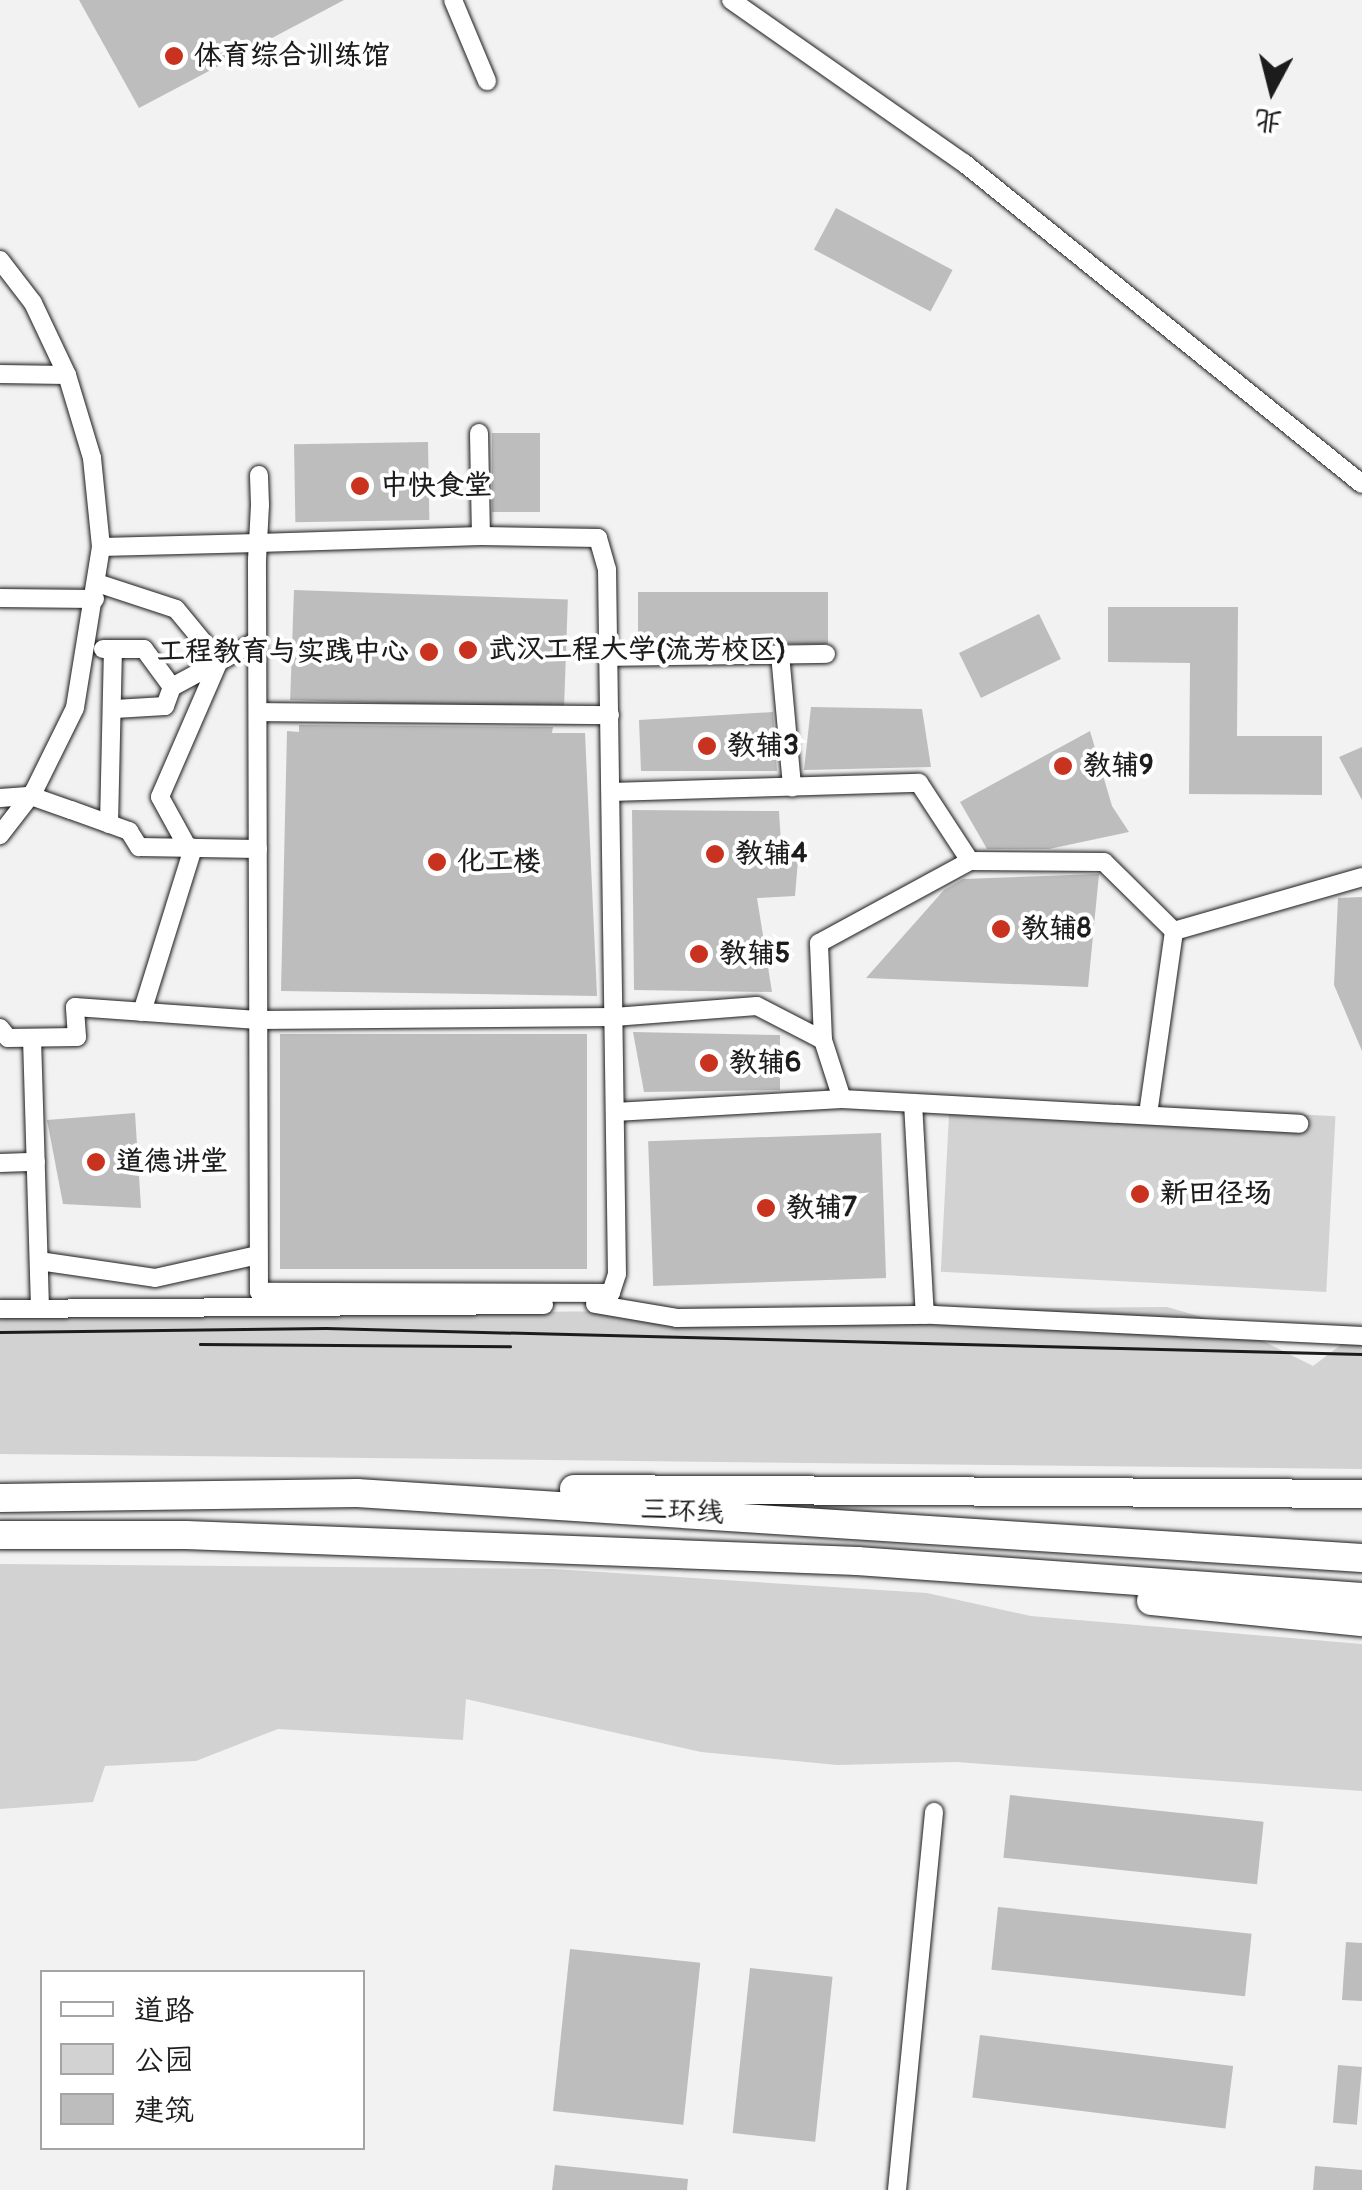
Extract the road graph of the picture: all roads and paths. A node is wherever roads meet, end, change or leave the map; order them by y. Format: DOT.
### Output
graph roads {
  1 [pos="452,0"];
  2 [pos="731,0"];
  3 [pos="487,81"];
  4 [pos="0,260"];
  5 [pos="0,374"];
  6 [pos="67,375"];
  7 [pos="480,433"];
  8 [pos="259,474"];
  9 [pos="1362,484"];
  10 [pos="481,536"];
  11 [pos="258,543"];
  12 [pos="102,548"];
  13 [pos="96,591"];
  14 [pos="0,598"];
  15 [pos="257,641"];
  16 [pos="87,647"];
  17 [pos="113,650"];
  18 [pos="780,654"];
  19 [pos="826,654"];
  20 [pos="608,658"];
  21 [pos="219,662"];
  22 [pos="172,687"];
  23 [pos="116,709"];
  24 [pos="258,712"];
  25 [pos="610,716"];
  26 [pos="792,787"];
  27 [pos="610,792"];
  28 [pos="30,796"];
  29 [pos="0,798"];
  30 [pos="109,824"];
  31 [pos="0,835"];
  32 [pos="191,848"];
  33 [pos="258,849"];
  34 [pos="970,861"];
  35 [pos="1362,877"];
  36 [pos="1174,931"];
  37 [pos="142,1012"];
  38 [pos="614,1016"];
  39 [pos="258,1020"];
  40 [pos="0,1028"];
  41 [pos="32,1038"];
  42 [pos="823,1040"];
  43 [pos="842,1099"];
  44 [pos="914,1103"];
  45 [pos="1149,1106"];
  46 [pos="615,1112"];
  47 [pos="1299,1124"];
  48 [pos="36,1162"];
  49 [pos="0,1163"];
  50 [pos="258,1256"];
  51 [pos="39,1261"];
  52 [pos="155,1278"];
  53 [pos="156,1308"];
  54 [pos="0,1309"];
  55 [pos="40,1309"];
  56 [pos="925,1315"];
  57 [pos="1362,1336"];
  58 [pos="357,1494"];
  59 [pos="1362,1494"];
  60 [pos="0,1498"];
  61 [pos="0,1535"];
  62 [pos="1362,1558"];
  63 [pos="892,1564"];
  64 [pos="1362,1597"];
  65 [pos="1362,1622"];
  66 [pos="934,1812"];
  67 [pos="898,2190"];
  1 -- 3 [label="street"];
  2 -- 9 [label="street"];
  4 -- 6 [label="street"];
  5 -- 6 [label="street"];
  6 -- 12 [label="street"];
  7 -- 10 [label="street"];
  8 -- 11 [label="street"];
  10 -- 11 [label="street"];
  10 -- 20 [label="street"];
  11 -- 12 [label="street"];
  11 -- 15 [label="street"];
  12 -- 13 [label="street"];
  13 -- 14 [label="street"];
  13 -- 16 [label="street"];
  13 -- 21 [label="street"];
  15 -- 21 [label="street"];
  15 -- 24 [label="street"];
  16 -- 17 [label="street"];
  16 -- 28 [label="street"];
  17 -- 22 [label="street"];
  17 -- 23 [label="street"];
  18 -- 19 [label="street"];
  18 -- 20 [label="street"];
  18 -- 26 [label="street"];
  20 -- 25 [label="street"];
  21 -- 22 [label="street"];
  21 -- 32 [label="street"];
  22 -- 23 [label="street"];
  23 -- 30 [label="street"];
  24 -- 25 [label="street"];
  24 -- 33 [label="street"];
  25 -- 27 [label="street"];
  26 -- 27 [label="street"];
  26 -- 34 [label="street"];
  27 -- 38 [label="street"];
  28 -- 29 [label="street"];
  28 -- 30 [label="street"];
  28 -- 31 [label="street"];
  30 -- 32 [label="street"];
  32 -- 33 [label="street"];
  32 -- 37 [label="street"];
  33 -- 39 [label="street"];
  34 -- 36 [label="street"];
  34 -- 42 [label="street"];
  35 -- 36 [label="street"];
  36 -- 45 [label="street"];
  37 -- 39 [label="street"];
  37 -- 41 [label="street"];
  38 -- 39 [label="street"];
  38 -- 42 [label="street"];
  38 -- 46 [label="street"];
  39 -- 50 [label="street"];
  40 -- 41 [label="street"];
  41 -- 48 [label="street"];
  42 -- 43 [label="street"];
  43 -- 44 [label="street"];
  43 -- 46 [label="street"];
  44 -- 47 [label="street"];
  44 -- 56 [label="street"];
  46 -- 50 [label="street"];
  48 -- 49 [label="street"];
  48 -- 51 [label="street"];
  50 -- 52 [label="street"];
  51 -- 52 [label="street"];
  51 -- 55 [label="street"];
  52 -- 53 [label="street"];
  53 -- 55 [label="street"];
  53 -- 56 [label="street"];
  54 -- 55 [label="street"];
  56 -- 57 [label="street"];
  58 -- 59 [label="highway"];
  58 -- 60 [label="highway, 三环线"];
  58 -- 62 [label="highway, 三环线"];
  61 -- 63 [label="highway, 三环线"];
  63 -- 64 [label="highway, 三环线"];
  63 -- 65 [label="highway"];
  66 -- 67 [label="street"];
}
